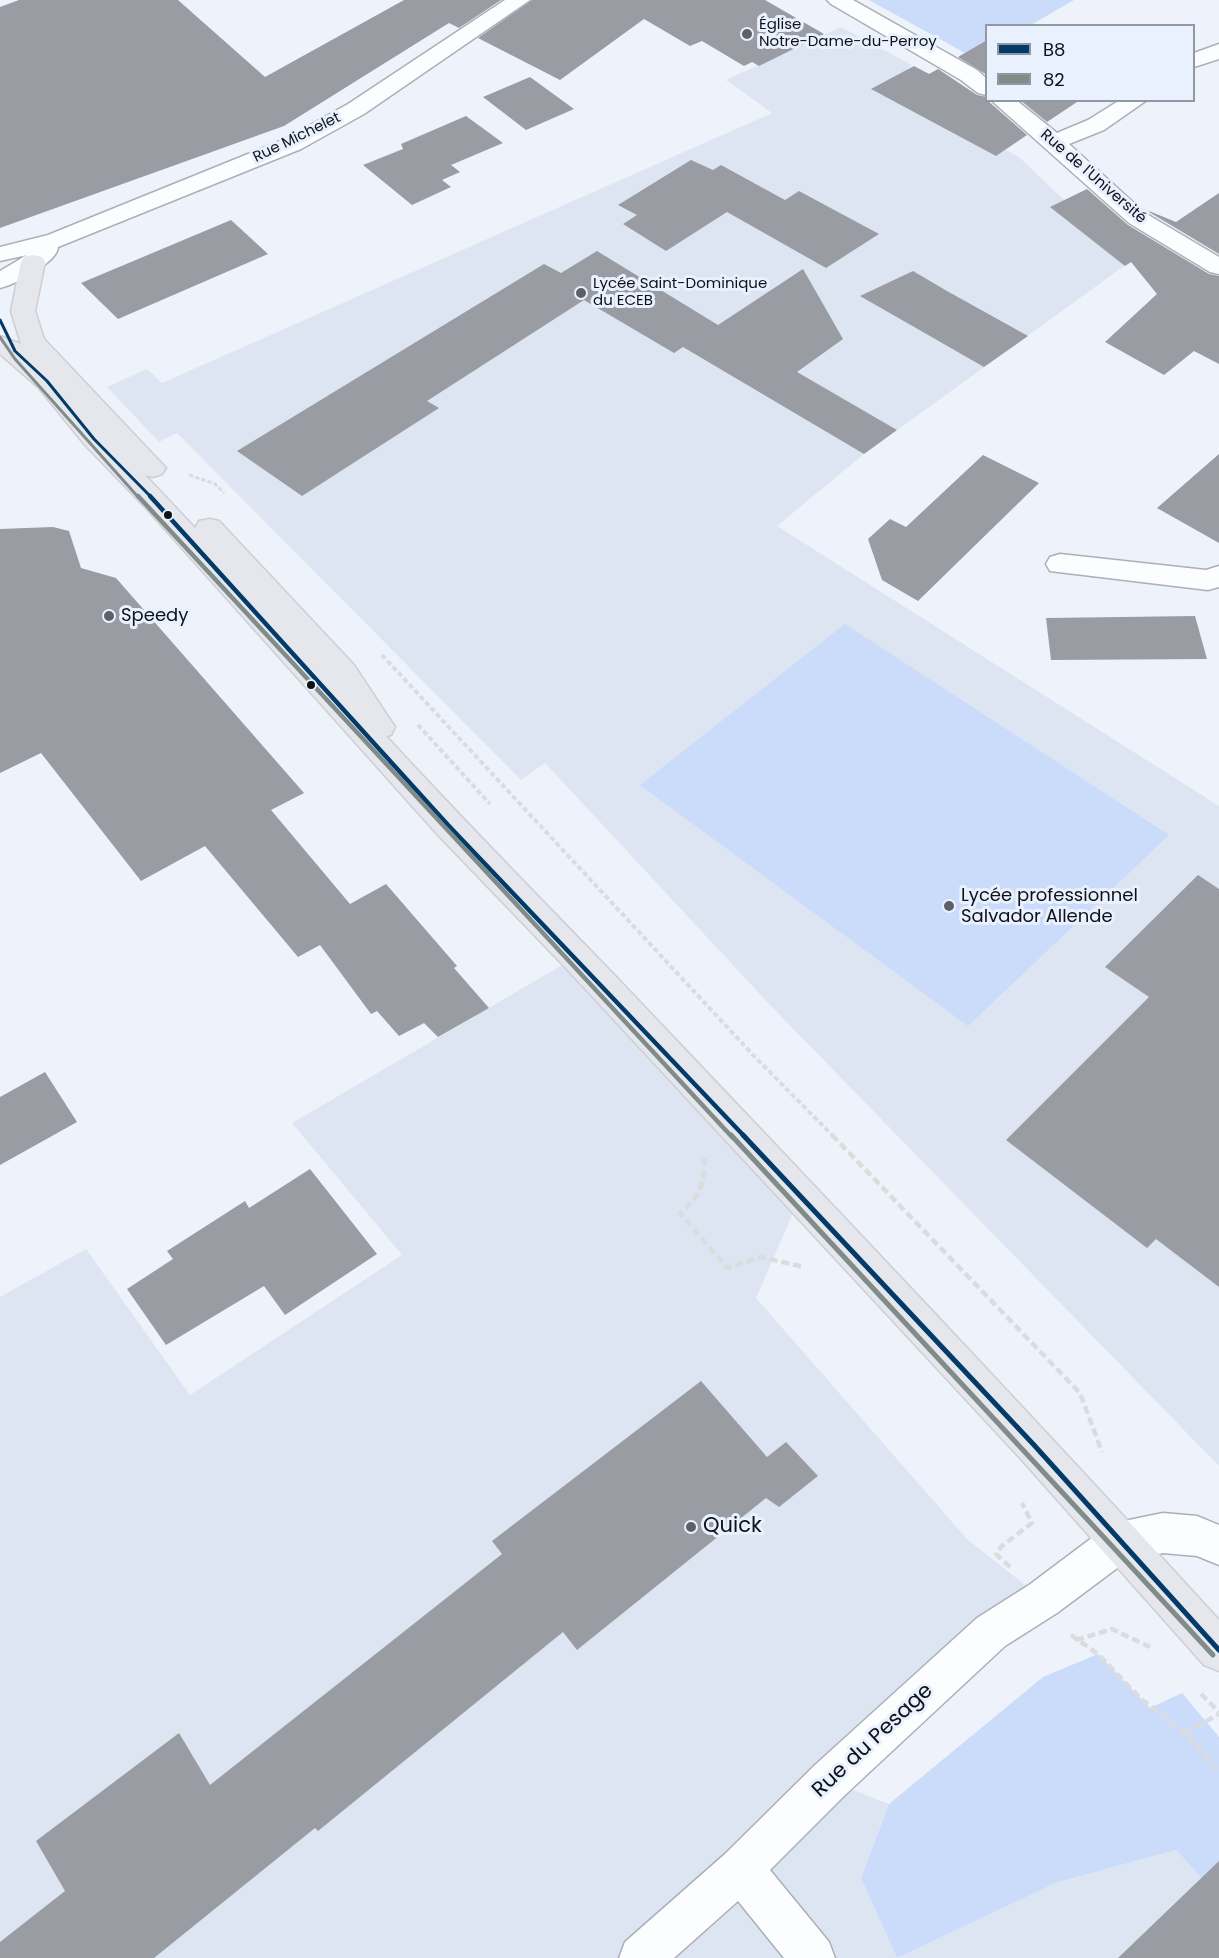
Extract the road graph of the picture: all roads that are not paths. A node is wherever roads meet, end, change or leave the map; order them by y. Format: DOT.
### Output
graph roads {
  1 [pos="519,0"];
  2 [pos="838,0"];
  3 [pos="1219,51"];
  4 [pos="1195,61"];
  5 [pos="985,87"];
  6 [pos="1004,102"];
  7 [pos="1133,102"];
  8 [pos="1053,141"];
  9 [pos="56,240"];
  10 [pos="0,254"];
  11 [pos="33,262"];
  12 [pos="1219,267"];
  13 [pos="0,281"];
  14 [pos="0,320"];
  15 [pos="8,348"];
  16 [pos="1060,564"];
  17 [pos="1219,576"];
  18 [pos="430,804"];
  19 [pos="1119,1542"];
  20 [pos="1219,1545"];
  21 [pos="1219,1650"];
  22 [pos="740,1869"];
  23 [pos="641,1958"];
  24 [pos="813,1958"];
  1 -- 9 [label="street, Rue Michelet"];
  2 -- 5 [label="street"];
  3 -- 4 [label="street"];
  6 -- 8 [label="street, Rue de l'Université"];
  7 -- 8 [label="street"];
  8 -- 12 [label="street, Rue de l'Université"];
  9 -- 10 [label="street, Rue Michelet"];
  9 -- 11 [label="street, Rue Michelet"];
  11 -- 13 [label="street, Rue Michelet"];
  11 -- 18 [label="main road"];
  14 -- 15 [label="main road"];
  15 -- 18 [label="main road"];
  16 -- 17 [label="street"];
  18 -- 19 [label="main road"];
  19 -- 20 [label="street"];
  19 -- 21 [label="main road"];
  19 -- 22 [label="street, Rue du Pesage"];
  22 -- 23 [label="street, Rue du Pesage"];
  22 -- 24 [label="street"];
}
